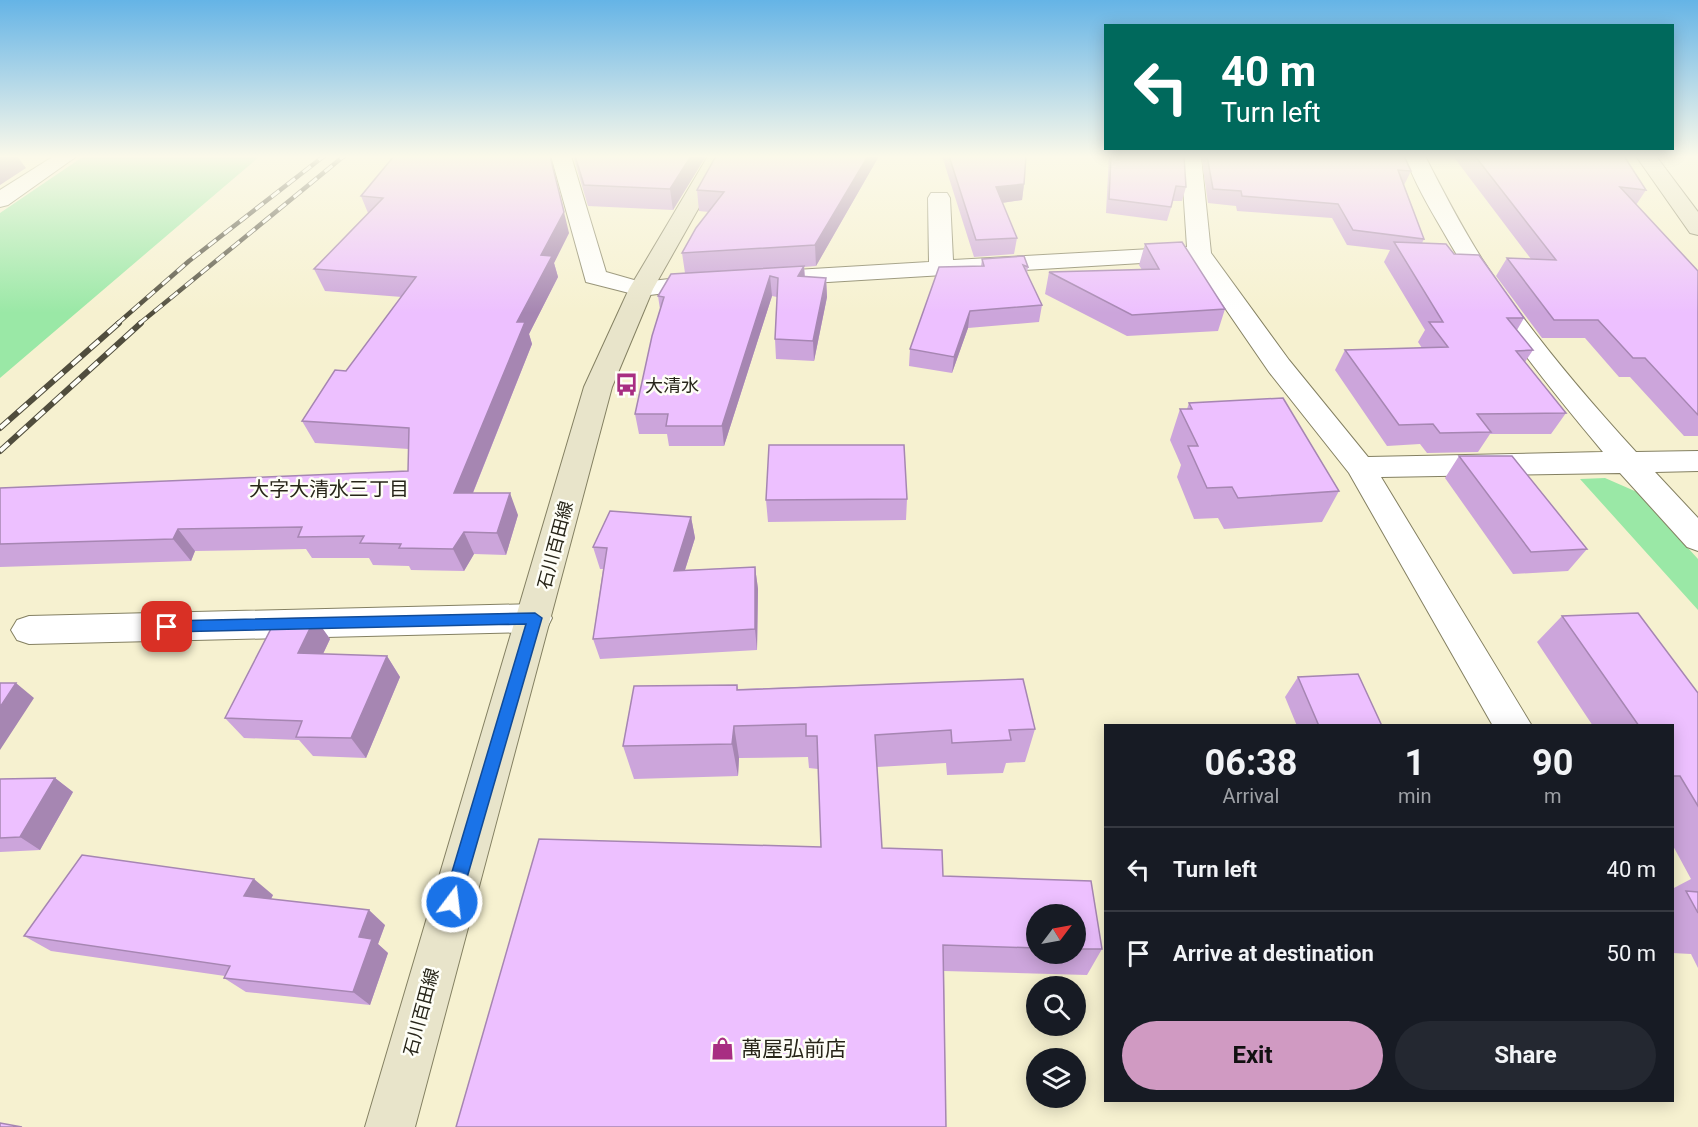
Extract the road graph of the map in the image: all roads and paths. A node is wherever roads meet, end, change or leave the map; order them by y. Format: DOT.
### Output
graph roads {
  1 [pos="576,209"];
  2 [pos="688,209"];
  3 [pos="939,209"];
  4 [pos="1195,209"];
  5 [pos="1441,209"];
  6 [pos="1684,209"];
  7 [pos="1698,228"];
  8 [pos="1199,254"];
  9 [pos="941,268"];
  10 [pos="641,289"];
  11 [pos="1698,461"];
  12 [pos="1627,462"];
  13 [pos="1360,467"];
  14 [pos="1698,539"];
  15 [pos="535,618"];
  16 [pos="29,630"];
  17 [pos="1512,724"];
  18 [pos="390,1127"];
  1 -- 10 [label="street"];
  2 -- 10 [label="main road, 石川百田線"];
  3 -- 9 [label="street"];
  4 -- 8 [label="street"];
  5 -- 12 [label="street"];
  6 -- 7 [label="main road"];
  8 -- 9 [label="street"];
  8 -- 13 [label="street"];
  9 -- 10 [label="street"];
  10 -- 15 [label="main road, 石川百田線"];
  11 -- 12 [label="street"];
  12 -- 13 [label="street"];
  12 -- 14 [label="street"];
  13 -- 17 [label="street"];
  15 -- 16 [label="street"];
  15 -- 18 [label="main road, 石川百田線"];
}
